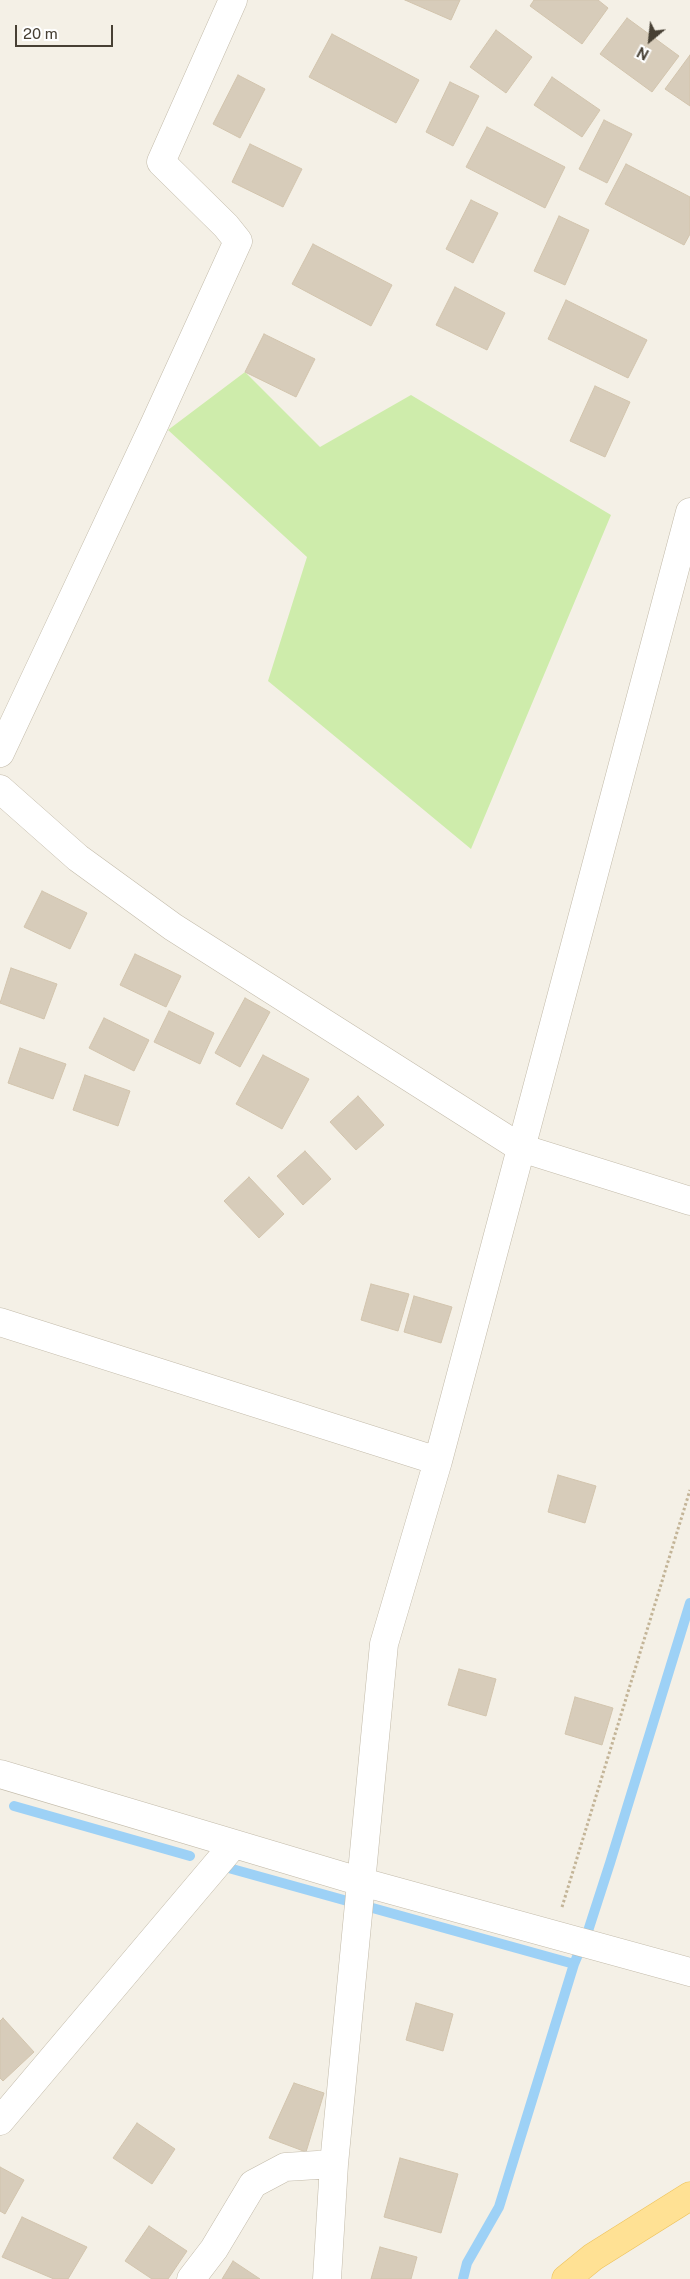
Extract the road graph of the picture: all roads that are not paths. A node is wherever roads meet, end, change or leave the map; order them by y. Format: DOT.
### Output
graph roads {
  1 [pos="232,0"];
  2 [pos="688,530"];
  3 [pos="0,753"];
  4 [pos="0,789"];
  5 [pos="521,1148"];
  6 [pos="690,1201"];
  7 [pos="0,1322"];
  8 [pos="438,1461"];
  9 [pos="5,1782"];
  10 [pos="234,1844"];
  11 [pos="362,1883"];
  12 [pos="690,1972"];
  13 [pos="0,2121"];
  14 [pos="334,2164"];
  15 [pos="690,2196"];
  16 [pos="190,2279"];
  17 [pos="327,2279"];
  18 [pos="566,2279"];
  1 -- 3 [label="street"];
  2 -- 5 [label="street"];
  4 -- 5 [label="street"];
  5 -- 6 [label="street"];
  5 -- 8 [label="street"];
  7 -- 8 [label="street"];
  8 -- 11 [label="street"];
  9 -- 10 [label="street"];
  10 -- 11 [label="street"];
  10 -- 13 [label="street"];
  11 -- 12 [label="street"];
  11 -- 14 [label="street"];
  14 -- 16 [label="street"];
  14 -- 17 [label="street"];
  15 -- 18 [label="main road"];
}
